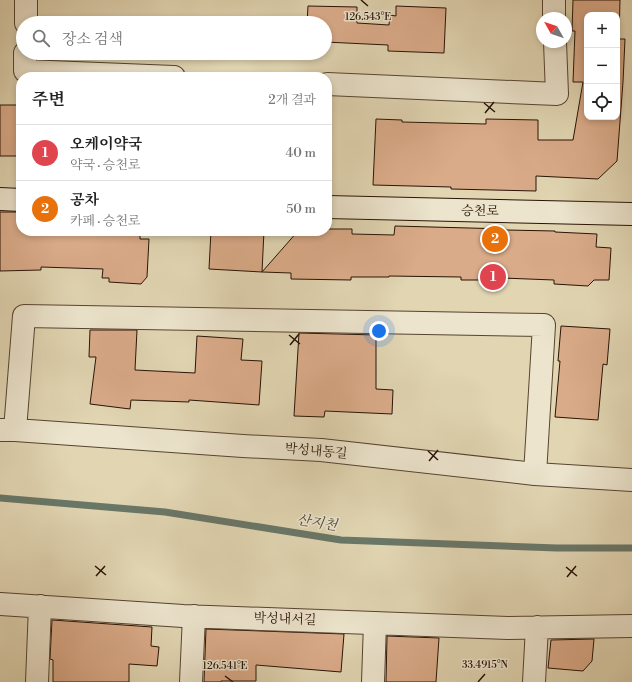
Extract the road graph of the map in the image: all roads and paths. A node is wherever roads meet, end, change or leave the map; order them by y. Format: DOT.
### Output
graph roads {
  1 [pos="26,0"];
  2 [pos="554,0"];
  3 [pos="554,12"];
  4 [pos="26,16"];
  5 [pos="555,48"];
  6 [pos="25,60"];
  7 [pos="68,72"];
  8 [pos="332,84"];
  9 [pos="0,199"];
  10 [pos="16,200"];
  11 [pos="332,207"];
  12 [pos="632,214"];
  13 [pos="7,430"];
  14 [pos="535,474"];
  15 [pos="632,480"];
  16 [pos="0,604"];
  17 [pos="40,606"];
  18 [pos="194,616"];
  19 [pos="375,623"];
  20 [pos="632,626"];
  21 [pos="537,627"];
  22 [pos="38,682"];
  23 [pos="191,682"];
  24 [pos="373,682"];
  25 [pos="534,682"];
  1 -- 4 [label="street"];
  2 -- 3 [label="street"];
  5 -- 8 [label="street"];
  6 -- 7 [label="street"];
  9 -- 10 [label="street"];
  11 -- 12 [label="street, 승천로"];
  13 -- 14 [label="street, 박성내동길"];
  13 -- 14 [label="street"];
  14 -- 15 [label="street, 박성내동길"];
  16 -- 17 [label="street, 박성내서길"];
  17 -- 18 [label="street, 박성내서길"];
  17 -- 22 [label="street"];
  18 -- 19 [label="street, 박성내서길"];
  18 -- 23 [label="street"];
  19 -- 21 [label="street, 박성내서길"];
  19 -- 24 [label="street"];
  20 -- 21 [label="street, 박성내서길"];
  21 -- 25 [label="street"];
}
